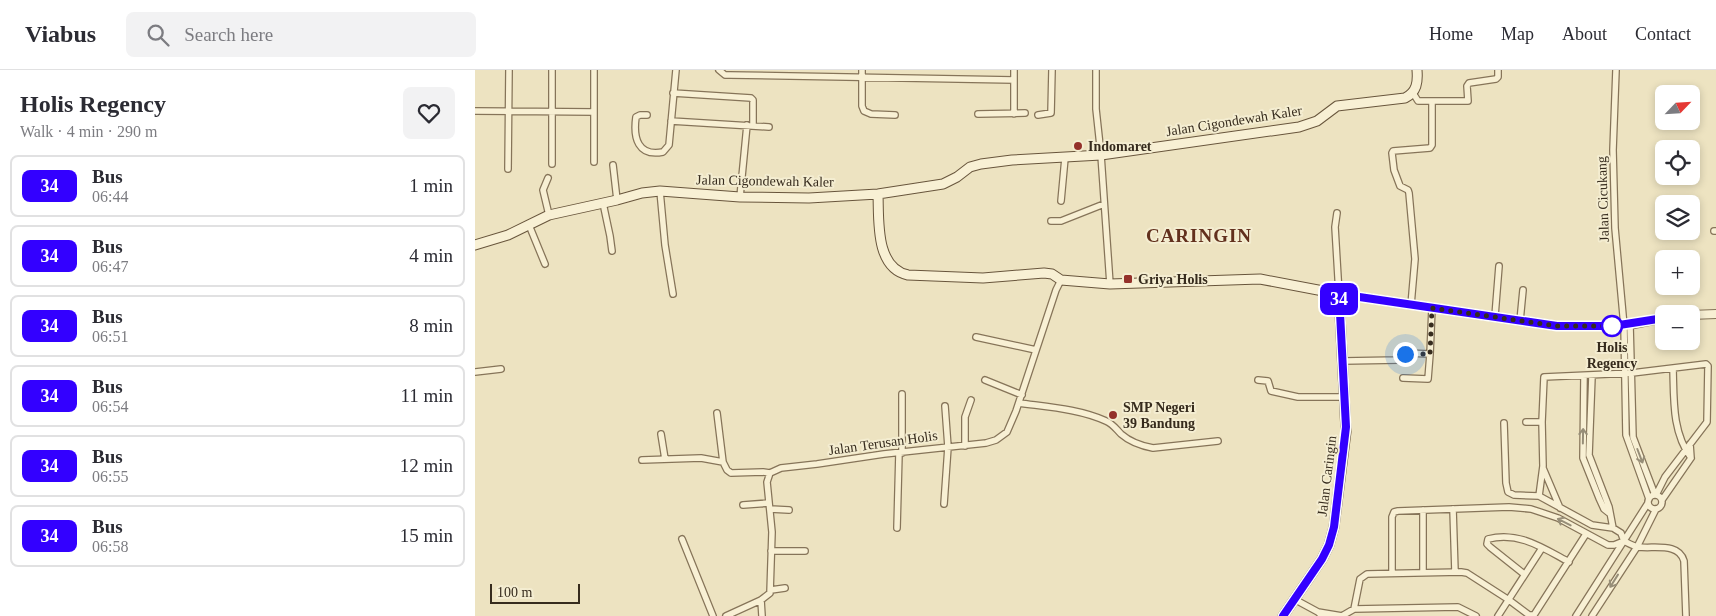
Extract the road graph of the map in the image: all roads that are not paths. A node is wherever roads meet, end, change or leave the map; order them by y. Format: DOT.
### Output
graph roads {
  1 [pos="509,70"];
  2 [pos="552,70"];
  3 [pos="593,70"];
  4 [pos="676,70"];
  5 [pos="719,70"];
  6 [pos="862,70"];
  7 [pos="1014,70"];
  8 [pos="1052,70"];
  9 [pos="1096,70"];
  10 [pos="1417,70"];
  11 [pos="1498,70"];
  12 [pos="1616,70"];
  13 [pos="862,78"];
  14 [pos="1014,80"];
  15 [pos="673,93"];
  16 [pos="1413,93"];
  17 [pos="1432,102"];
  18 [pos="475,111"];
  19 [pos="509,111"];
  20 [pos="552,111"];
  21 [pos="594,112"];
  22 [pos="978,114"];
  23 [pos="1014,114"];
  24 [pos="1025,114"];
  25 [pos="1038,114"];
  26 [pos="647,115"];
  27 [pos="895,115"];
  28 [pos="671,121"];
  29 [pos="750,125"];
  30 [pos="769,127"];
  31 [pos="1101,155"];
  32 [pos="1065,158"];
  33 [pos="593,162"];
  34 [pos="552,164"];
  35 [pos="613,165"];
  36 [pos="509,169"];
  37 [pos="548,178"];
  38 [pos="660,191"];
  39 [pos="877,194"];
  40 [pos="741,197"];
  41 [pos="617,200"];
  42 [pos="1061,201"];
  43 [pos="603,203"];
  44 [pos="1104,204"];
  45 [pos="1337,213"];
  46 [pos="549,215"];
  47 [pos="1051,221"];
  48 [pos="529,226"];
  49 [pos="475,245"];
  50 [pos="611,251"];
  51 [pos="545,264"];
  52 [pos="1499,266"];
  53 [pos="1061,280"];
  54 [pos="1110,284"];
  55 [pos="1523,290"];
  56 [pos="673,294"];
  57 [pos="1339,294"];
  58 [pos="1411,305"];
  59 [pos="1432,308"];
  60 [pos="1716,314"];
  61 [pos="1700,315"];
  62 [pos="1495,316"];
  63 [pos="1520,320"];
  64 [pos="1655,320"];
  65 [pos="1627,325"];
  66 [pos="976,337"];
  67 [pos="1036,350"];
  68 [pos="1430,354"];
  69 [pos="1343,361"];
  70 [pos="1673,368"];
  71 [pos="501,369"];
  72 [pos="475,372"];
  73 [pos="1628,373"];
  74 [pos="1584,376"];
  75 [pos="1592,376"];
  76 [pos="1403,378"];
  77 [pos="985,380"];
  78 [pos="1258,380"];
  79 [pos="902,394"];
  80 [pos="1022,395"];
  81 [pos="1345,397"];
  82 [pos="1587,397"];
  83 [pos="971,400"];
  84 [pos="1019,403"];
  85 [pos="945,406"];
  86 [pos="717,413"];
  87 [pos="1526,422"];
  88 [pos="1542,422"];
  89 [pos="1504,423"];
  90 [pos="661,434"];
  91 [pos="1218,441"];
  92 [pos="1690,444"];
  93 [pos="965,446"];
  94 [pos="948,447"];
  95 [pos="1685,450"];
  96 [pos="900,453"];
  97 [pos="1691,458"];
  98 [pos="665,459"];
  99 [pos="642,460"];
  100 [pos="723,462"];
  101 [pos="1543,466"];
  102 [pos="770,473"];
  103 [pos="1539,496"];
  104 [pos="1652,498"];
  105 [pos="1662,500"];
  106 [pos="944,504"];
  107 [pos="743,505"];
  108 [pos="769,506"];
  109 [pos="1453,509"];
  110 [pos="1561,509"];
  111 [pos="1656,509"];
  112 [pos="789,510"];
  113 [pos="1423,510"];
  114 [pos="897,528"];
  115 [pos="1613,528"];
  116 [pos="1586,534"];
  117 [pos="682,539"];
  118 [pos="1624,541"];
  119 [pos="1637,546"];
  120 [pos="1542,548"];
  121 [pos="805,550"];
  122 [pos="771,551"];
  123 [pos="1569,562"];
  124 [pos="1423,572"];
  125 [pos="1455,572"];
  126 [pos="1392,573"];
  127 [pos="1524,574"];
  128 [pos="785,588"];
  129 [pos="771,590"];
  130 [pos="1294,599"];
  131 [pos="761,600"];
  132 [pos="1509,600"];
  133 [pos="1354,609"];
  134 [pos="1320,614"];
  135 [pos="713,616"];
  136 [pos="726,616"];
  137 [pos="762,616"];
  138 [pos="1283,616"];
  139 [pos="1342,616"];
  140 [pos="1476,616"];
  141 [pos="1498,616"];
  142 [pos="1576,616"];
  143 [pos="1592,616"];
  144 [pos="1686,616"];
  1 -- 19 [label="street"];
  2 -- 20 [label="street"];
  3 -- 21 [label="street"];
  4 -- 15 [label="street"];
  5 -- 13 [label="street"];
  6 -- 13 [label="street"];
  7 -- 14 [label="street"];
  8 -- 25 [label="street"];
  9 -- 31 [label="street"];
  10 -- 16 [label="main road"];
  11 -- 17 [label="street"];
  12 -- 65 [label="street, Jalan Cicukang"];
  13 -- 14 [label="street"];
  13 -- 27 [label="street"];
  14 -- 23 [label="street"];
  15 -- 28 [label="street"];
  15 -- 29 [label="street"];
  16 -- 17 [label="street"];
  16 -- 31 [label="main road, Jalan Cigondewah Kaler"];
  17 -- 58 [label="street"];
  18 -- 19 [label="street"];
  19 -- 20 [label="street"];
  19 -- 36 [label="street"];
  20 -- 21 [label="street"];
  20 -- 34 [label="street"];
  21 -- 33 [label="street"];
  22 -- 23 [label="street"];
  23 -- 24 [label="street"];
  26 -- 28 [label="street"];
  28 -- 29 [label="street"];
  29 -- 30 [label="street"];
  29 -- 40 [label="street"];
  31 -- 32 [label="main road, Jalan Cigondewah Kaler"];
  31 -- 44 [label="street"];
  32 -- 39 [label="main road, Jalan Cigondewah Kaler"];
  32 -- 42 [label="street"];
  35 -- 41 [label="street"];
  37 -- 46 [label="street"];
  38 -- 40 [label="main road, Jalan Cigondewah Kaler"];
  38 -- 41 [label="main road, Jalan Cigondewah Kaler"];
  38 -- 56 [label="street"];
  39 -- 40 [label="main road, Jalan Cigondewah Kaler"];
  39 -- 53 [label="main road"];
  41 -- 43 [label="main road, Jalan Cigondewah Kaler"];
  43 -- 46 [label="main road, Jalan Cigondewah Kaler"];
  43 -- 50 [label="street"];
  44 -- 47 [label="street"];
  44 -- 54 [label="street"];
  45 -- 57 [label="street"];
  46 -- 48 [label="main road, Jalan Cigondewah Kaler"];
  48 -- 49 [label="main road, Jalan Cigondewah Kaler"];
  48 -- 51 [label="street"];
  52 -- 62 [label="street"];
  53 -- 54 [label="main road"];
  53 -- 67 [label="street, Jalan Terusan Holis"];
  54 -- 57 [label="main road"];
  55 -- 63 [label="street"];
  57 -- 58 [label="street"];
  57 -- 69 [label="main road, Jalan Caringin"];
  58 -- 59 [label="street"];
  59 -- 62 [label="street"];
  59 -- 68 [label="street"];
  60 -- 61 [label="street"];
  62 -- 63 [label="street"];
  63 -- 65 [label="street"];
  64 -- 65 [label="street"];
  65 -- 73 [label="street, Jalan Cicukang"];
  66 -- 67 [label="street"];
  67 -- 80 [label="street, Jalan Terusan Holis"];
  68 -- 69 [label="street"];
  68 -- 76 [label="street"];
  69 -- 81 [label="main road, Jalan Caringin"];
  70 -- 73 [label="street"];
  70 -- 92 [label="street"];
  70 -- 95 [label="street"];
  71 -- 72 [label="street"];
  73 -- 75 [label="street"];
  73 -- 104 [label="street, Jalan Cicukang"];
  74 -- 75 [label="street"];
  74 -- 82 [label="street"];
  74 -- 88 [label="street"];
  75 -- 82 [label="street"];
  77 -- 80 [label="street"];
  78 -- 81 [label="street"];
  79 -- 96 [label="street"];
  80 -- 84 [label="street, Jalan Terusan Holis"];
  81 -- 130 [label="main road, Jalan Caringin"];
  82 -- 115 [label="street"];
  83 -- 93 [label="street"];
  84 -- 91 [label="street"];
  84 -- 93 [label="street, Jalan Terusan Holis"];
  85 -- 94 [label="street"];
  86 -- 100 [label="street"];
  87 -- 88 [label="street"];
  88 -- 101 [label="street"];
  89 -- 103 [label="street"];
  90 -- 98 [label="street"];
  92 -- 95 [label="street"];
  92 -- 97 [label="street"];
  93 -- 94 [label="street, Jalan Terusan Holis"];
  94 -- 96 [label="street, Jalan Terusan Holis"];
  94 -- 106 [label="street"];
  95 -- 97 [label="street"];
  95 -- 104 [label="street"];
  96 -- 102 [label="street, Jalan Terusan Holis"];
  96 -- 114 [label="street"];
  97 -- 105 [label="street"];
  98 -- 99 [label="street"];
  98 -- 100 [label="street"];
  100 -- 102 [label="street, Jalan Terusan Holis"];
  101 -- 103 [label="street"];
  101 -- 110 [label="street"];
  102 -- 108 [label="street"];
  103 -- 110 [label="street"];
  104 -- 105 [label="street"];
  104 -- 111 [label="street"];
  104 -- 118 [label="street"];
  105 -- 111 [label="street"];
  107 -- 108 [label="street"];
  108 -- 112 [label="street"];
  108 -- 122 [label="street"];
  109 -- 113 [label="street"];
  116 -- 109 [label="street, one-way"];
  109 -- 125 [label="street"];
  110 -- 115 [label="street"];
  111 -- 119 [label="street"];
  113 -- 124 [label="street"];
  113 -- 126 [label="street"];
  115 -- 118 [label="street"];
  116 -- 118 [label="street"];
  116 -- 123 [label="street"];
  117 -- 135 [label="street"];
  118 -- 119 [label="street"];
  118 -- 142 [label="street"];
  119 -- 143 [label="street, one-way"];
  119 -- 144 [label="street"];
  120 -- 123 [label="street"];
  120 -- 127 [label="street"];
  120 -- 127 [label="street"];
  121 -- 122 [label="street"];
  122 -- 129 [label="street"];
  123 -- 132 [label="street"];
  124 -- 125 [label="street"];
  124 -- 126 [label="street"];
  125 -- 132 [label="street"];
  126 -- 133 [label="street"];
  127 -- 132 [label="street"];
  128 -- 129 [label="street"];
  129 -- 131 [label="street"];
  130 -- 134 [label="street"];
  130 -- 138 [label="main road, Jalan Caringin"];
  131 -- 136 [label="street"];
  131 -- 137 [label="street"];
  132 -- 141 [label="street"];
  133 -- 139 [label="street"];
  133 -- 140 [label="street"];
  134 -- 139 [label="street"];
}
